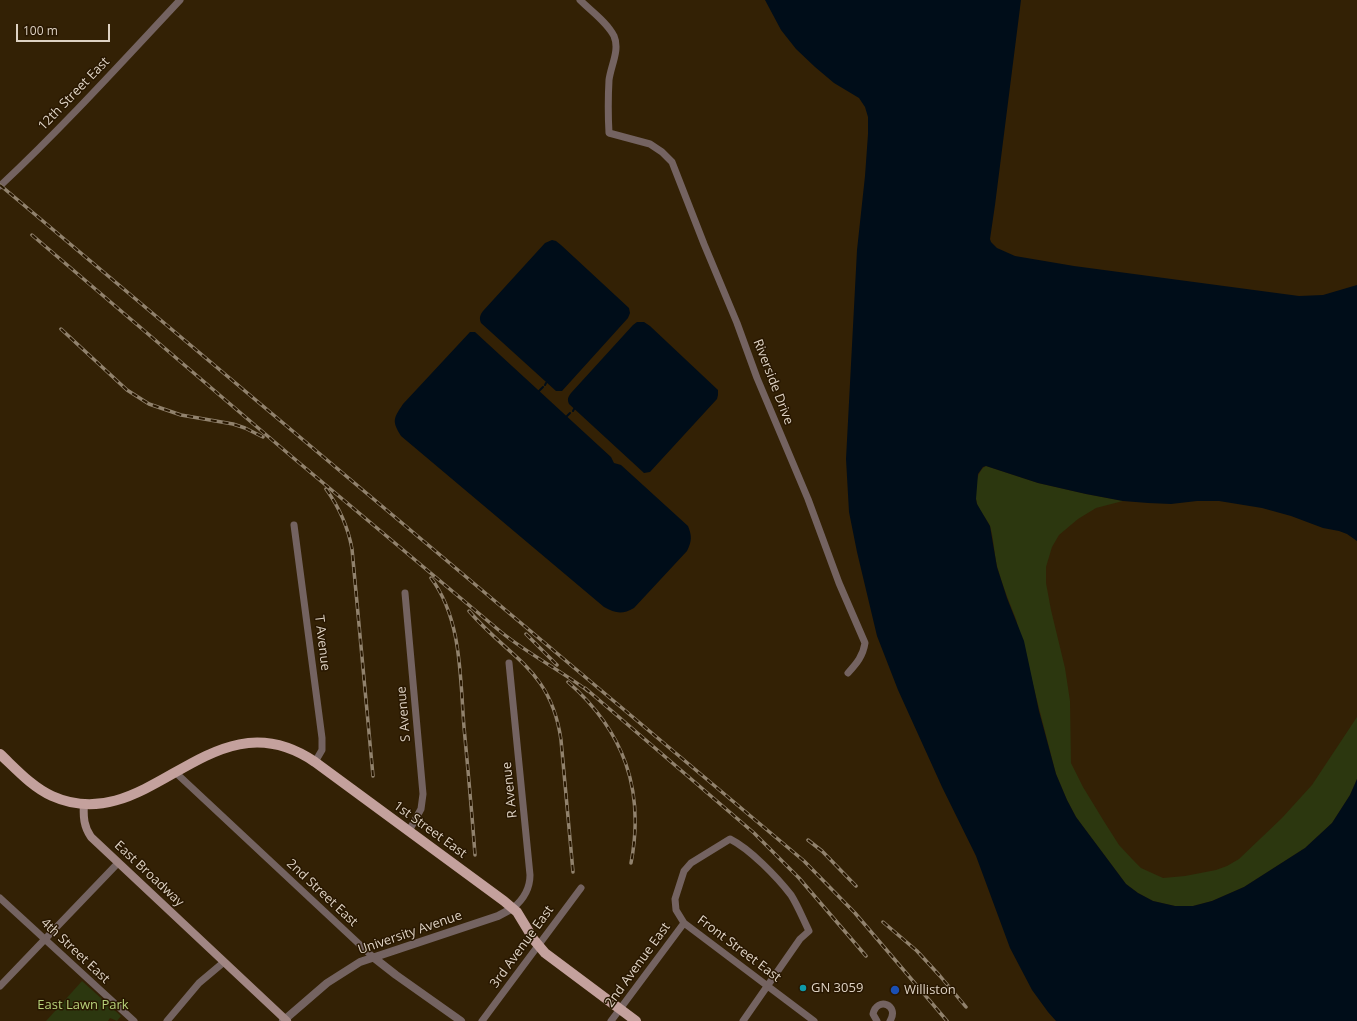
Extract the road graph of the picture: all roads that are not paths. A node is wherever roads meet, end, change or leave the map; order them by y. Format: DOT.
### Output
graph roads {
  1 [pos="180,0"];
  2 [pos="580,0"];
  3 [pos="0,186"];
  4 [pos="294,525"];
  5 [pos="405,593"];
  6 [pos="509,663"];
  7 [pos="848,673"];
  8 [pos="0,754"];
  9 [pos="315,762"];
  10 [pos="176,772"];
  11 [pos="84,804"];
  12 [pos="409,830"];
  13 [pos="118,863"];
  14 [pos="580,888"];
  15 [pos="0,898"];
  16 [pos="513,908"];
  17 [pos="684,923"];
  18 [pos="45,940"];
  19 [pos="538,946"];
  20 [pos="373,957"];
  21 [pos="224,962"];
  22 [pos="0,986"];
  23 [pos="767,986"];
  24 [pos="620,1009"];
  25 [pos="285,1020"];
  26 [pos="134,1021"];
  27 [pos="167,1021"];
  28 [pos="460,1021"];
  29 [pos="482,1021"];
  30 [pos="611,1021"];
  31 [pos="636,1021"];
  32 [pos="742,1021"];
  33 [pos="814,1021"];
  34 [pos="877,1021"];
  35 [pos="890,1021"];
  1 -- 3 [label="street, 12th Street East"];
  2 -- 7 [label="street, Riverside Drive"];
  4 -- 9 [label="street, T Avenue"];
  5 -- 12 [label="street, S Avenue"];
  6 -- 16 [label="street, R Avenue"];
  8 -- 11 [label="main road"];
  9 -- 10 [label="main road, 1st Street East"];
  9 -- 12 [label="main road, 1st Street East"];
  10 -- 11 [label="main road, 1st Street East"];
  10 -- 20 [label="street, 2nd Street East"];
  11 -- 13 [label="main road, East Broadway"];
  12 -- 16 [label="main road, 1st Street East"];
  13 -- 18 [label="street"];
  13 -- 21 [label="main road, East Broadway"];
  14 -- 19 [label="street, 3rd Avenue East"];
  15 -- 18 [label="street, 4th Street East"];
  16 -- 19 [label="main road, 1st Street East"];
  16 -- 20 [label="street, University Avenue"];
  17 -- 23 [label="street, Front Street East"];
  17 -- 23 [label="street, Front Street East"];
  17 -- 24 [label="street, 2nd Avenue East"];
  18 -- 22 [label="street"];
  18 -- 26 [label="street, 4th Street East"];
  19 -- 24 [label="main road, 1st Street East"];
  19 -- 29 [label="street, 3rd Avenue East"];
  20 -- 25 [label="street, University Avenue"];
  20 -- 28 [label="street, 2nd Street East"];
  21 -- 25 [label="main road, East Broadway"];
  21 -- 27 [label="street"];
  23 -- 32 [label="street"];
  23 -- 33 [label="street, Front Street East"];
  24 -- 30 [label="street, 2nd Avenue East"];
  24 -- 31 [label="main road, 1st Street East"];
  34 -- 35 [label="street"];
}
